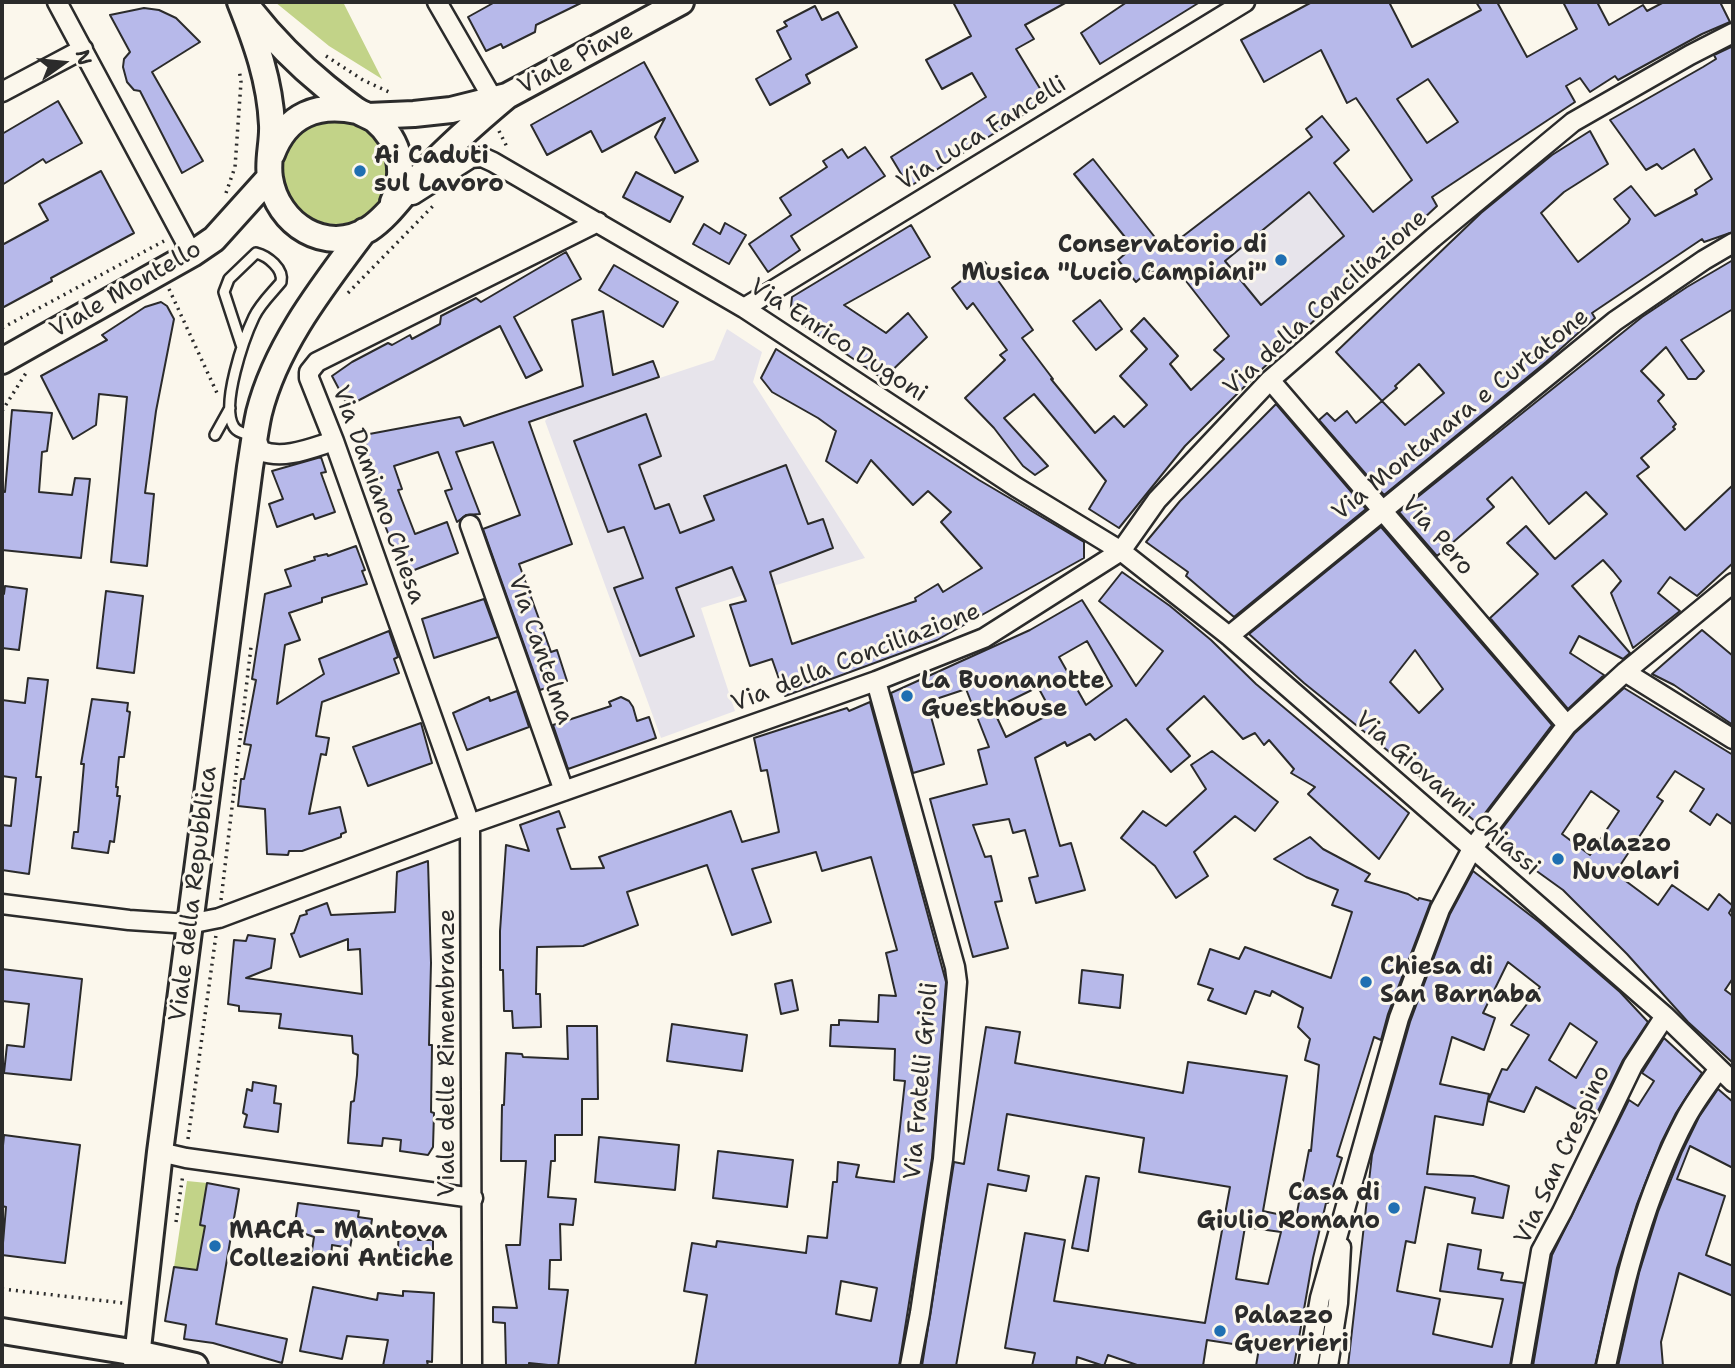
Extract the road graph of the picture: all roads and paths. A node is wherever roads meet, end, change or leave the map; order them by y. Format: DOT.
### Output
graph roads {
  1 [pos="57,2"];
  2 [pos="242,2"];
  3 [pos="437,2"];
  4 [pos="681,2"];
  5 [pos="1245,2"];
  6 [pos="1732,36"];
  7 [pos="82,49"];
  8 [pos="321,53"];
  9 [pos="237,59"];
  10 [pos="2,92"];
  11 [pos="399,95"];
  12 [pos="500,97"];
  13 [pos="363,113"];
  14 [pos="270,167"];
  15 [pos="479,183"];
  16 [pos="459,186"];
  17 [pos="224,197"];
  18 [pos="437,202"];
  19 [pos="389,210"];
  20 [pos="598,222"];
  21 [pos="364,232"];
  22 [pos="186,243"];
  23 [pos="1733,243"];
  24 [pos="168,285"];
  25 [pos="346,295"];
  26 [pos="744,308"];
  27 [pos="2,328"];
  28 [pos="242,347"];
  29 [pos="12,356"];
  30 [pos="2,375"];
  31 [pos="1270,380"];
  32 [pos="221,401"];
  33 [pos="230,408"];
  34 [pos="215,435"];
  35 [pos="255,436"];
  36 [pos="334,441"];
  37 [pos="1383,511"];
  38 [pos="470,525"];
  39 [pos="1121,551"];
  40 [pos="1733,583"];
  41 [pos="1229,636"];
  42 [pos="251,646"];
  43 [pos="1625,672"];
  44 [pos="876,681"];
  45 [pos="1567,725"];
  46 [pos="1733,740"];
  47 [pos="564,791"];
  48 [pos="470,824"];
  49 [pos="1472,849"];
  50 [pos="2,904"];
  51 [pos="219,918"];
  52 [pos="189,924"];
  53 [pos="1665,1016"];
  54 [pos="1719,1069"];
  55 [pos="1733,1082"];
  56 [pos="160,1152"];
  57 [pos="186,1158"];
  58 [pos="473,1198"];
  59 [pos="1343,1212"];
  60 [pos="176,1226"];
  61 [pos="2,1289"];
  62 [pos="144,1305"];
  63 [pos="2,1331"];
  64 [pos="137,1360"];
  65 [pos="195,1366"];
  66 [pos="472,1366"];
  67 [pos="910,1366"];
  68 [pos="1308,1366"];
  69 [pos="1328,1366"];
  70 [pos="1521,1366"];
  71 [pos="1606,1366"];
  1 -- 7 [label="street"];
  2 -- 13 [label="main road"];
  2 -- 14 [label="main road"];
  3 -- 12 [label="street"];
  4 -- 12 [label="main road, Viale Piave"];
  5 -- 26 [label="street, Via Luca Fancelli"];
  6 -- 31 [label="street, Via della Conciliazione"];
  7 -- 10 [label="street"];
  7 -- 22 [label="street"];
  8 -- 11 [label="path"];
  9 -- 17 [label="path"];
  12 -- 13 [label="main road"];
  12 -- 19 [label="main road"];
  13 -- 14 [label="main road"];
  13 -- 19 [label="main road"];
  14 -- 21 [label="main road"];
  14 -- 22 [label="main road, Viale Montello"];
  15 -- 16 [label="path"];
  18 -- 25 [label="path"];
  19 -- 20 [label="street, Via Enrico Dugoni"];
  19 -- 21 [label="main road"];
  20 -- 26 [label="street, Via Enrico Dugoni"];
  20 -- 36 [label="street, Via Damiano Chiesa"];
  21 -- 35 [label="main road, Viale della Repubblica"];
  22 -- 27 [label="path"];
  22 -- 29 [label="main road, Viale Montello"];
  23 -- 37 [label="street, Via Montanara e Curtatone"];
  24 -- 32 [label="path"];
  26 -- 39 [label="street, Via Enrico Dugoni"];
  28 -- 28 [label="lane"];
  28 -- 33 [label="lane"];
  29 -- 30 [label="main road, Viale Montello"];
  31 -- 37 [label="street, Via Pero"];
  31 -- 39 [label="street, Via della Conciliazione"];
  33 -- 34 [label="lane"];
  33 -- 35 [label="lane"];
  35 -- 36 [label="street"];
  35 -- 52 [label="main road, Viale della Repubblica"];
  36 -- 48 [label="street, Via Damiano Chiesa"];
  37 -- 41 [label="street, Via Montanara e Curtatone"];
  37 -- 45 [label="street, Via Pero"];
  38 -- 47 [label="street, Via Cantelma"];
  39 -- 41 [label="street, Via Giovanni Chiassi"];
  39 -- 44 [label="street, Via della Conciliazione"];
  40 -- 43 [label="street"];
  41 -- 49 [label="street, Via Giovanni Chiassi"];
  42 -- 51 [label="path"];
  43 -- 45 [label="street"];
  43 -- 46 [label="street"];
  44 -- 47 [label="street, Via della Conciliazione"];
  44 -- 67 [label="street, Via Fratelli Grioli"];
  45 -- 49 [label="street"];
  47 -- 48 [label="street, Via della Conciliazione"];
  48 -- 51 [label="street, Via della Conciliazione"];
  48 -- 58 [label="street, Viale delle Rimembranze"];
  49 -- 53 [label="street, Via Giovanni Chiassi"];
  49 -- 59 [label="street"];
  50 -- 52 [label="street, Via della Conciliazione"];
  51 -- 52 [label="street, Via della Conciliazione"];
  51 -- 57 [label="path"];
  52 -- 56 [label="main road, Viale della Repubblica"];
  53 -- 54 [label="street, Via Giovanni Chiassi"];
  53 -- 70 [label="street, Via San Crespino"];
  54 -- 55 [label="street, Via Giovanni Chiassi"];
  54 -- 71 [label="street"];
  56 -- 57 [label="street"];
  56 -- 62 [label="main road, Viale della Repubblica"];
  57 -- 58 [label="street"];
  57 -- 60 [label="path"];
  58 -- 66 [label="street, Viale delle Rimembranze"];
  59 -- 68 [label="street"];
  59 -- 69 [label="street"];
  61 -- 62 [label="path"];
  62 -- 64 [label="main road, Viale della Repubblica"];
  63 -- 64 [label="main road"];
  64 -- 65 [label="main road"];
}
